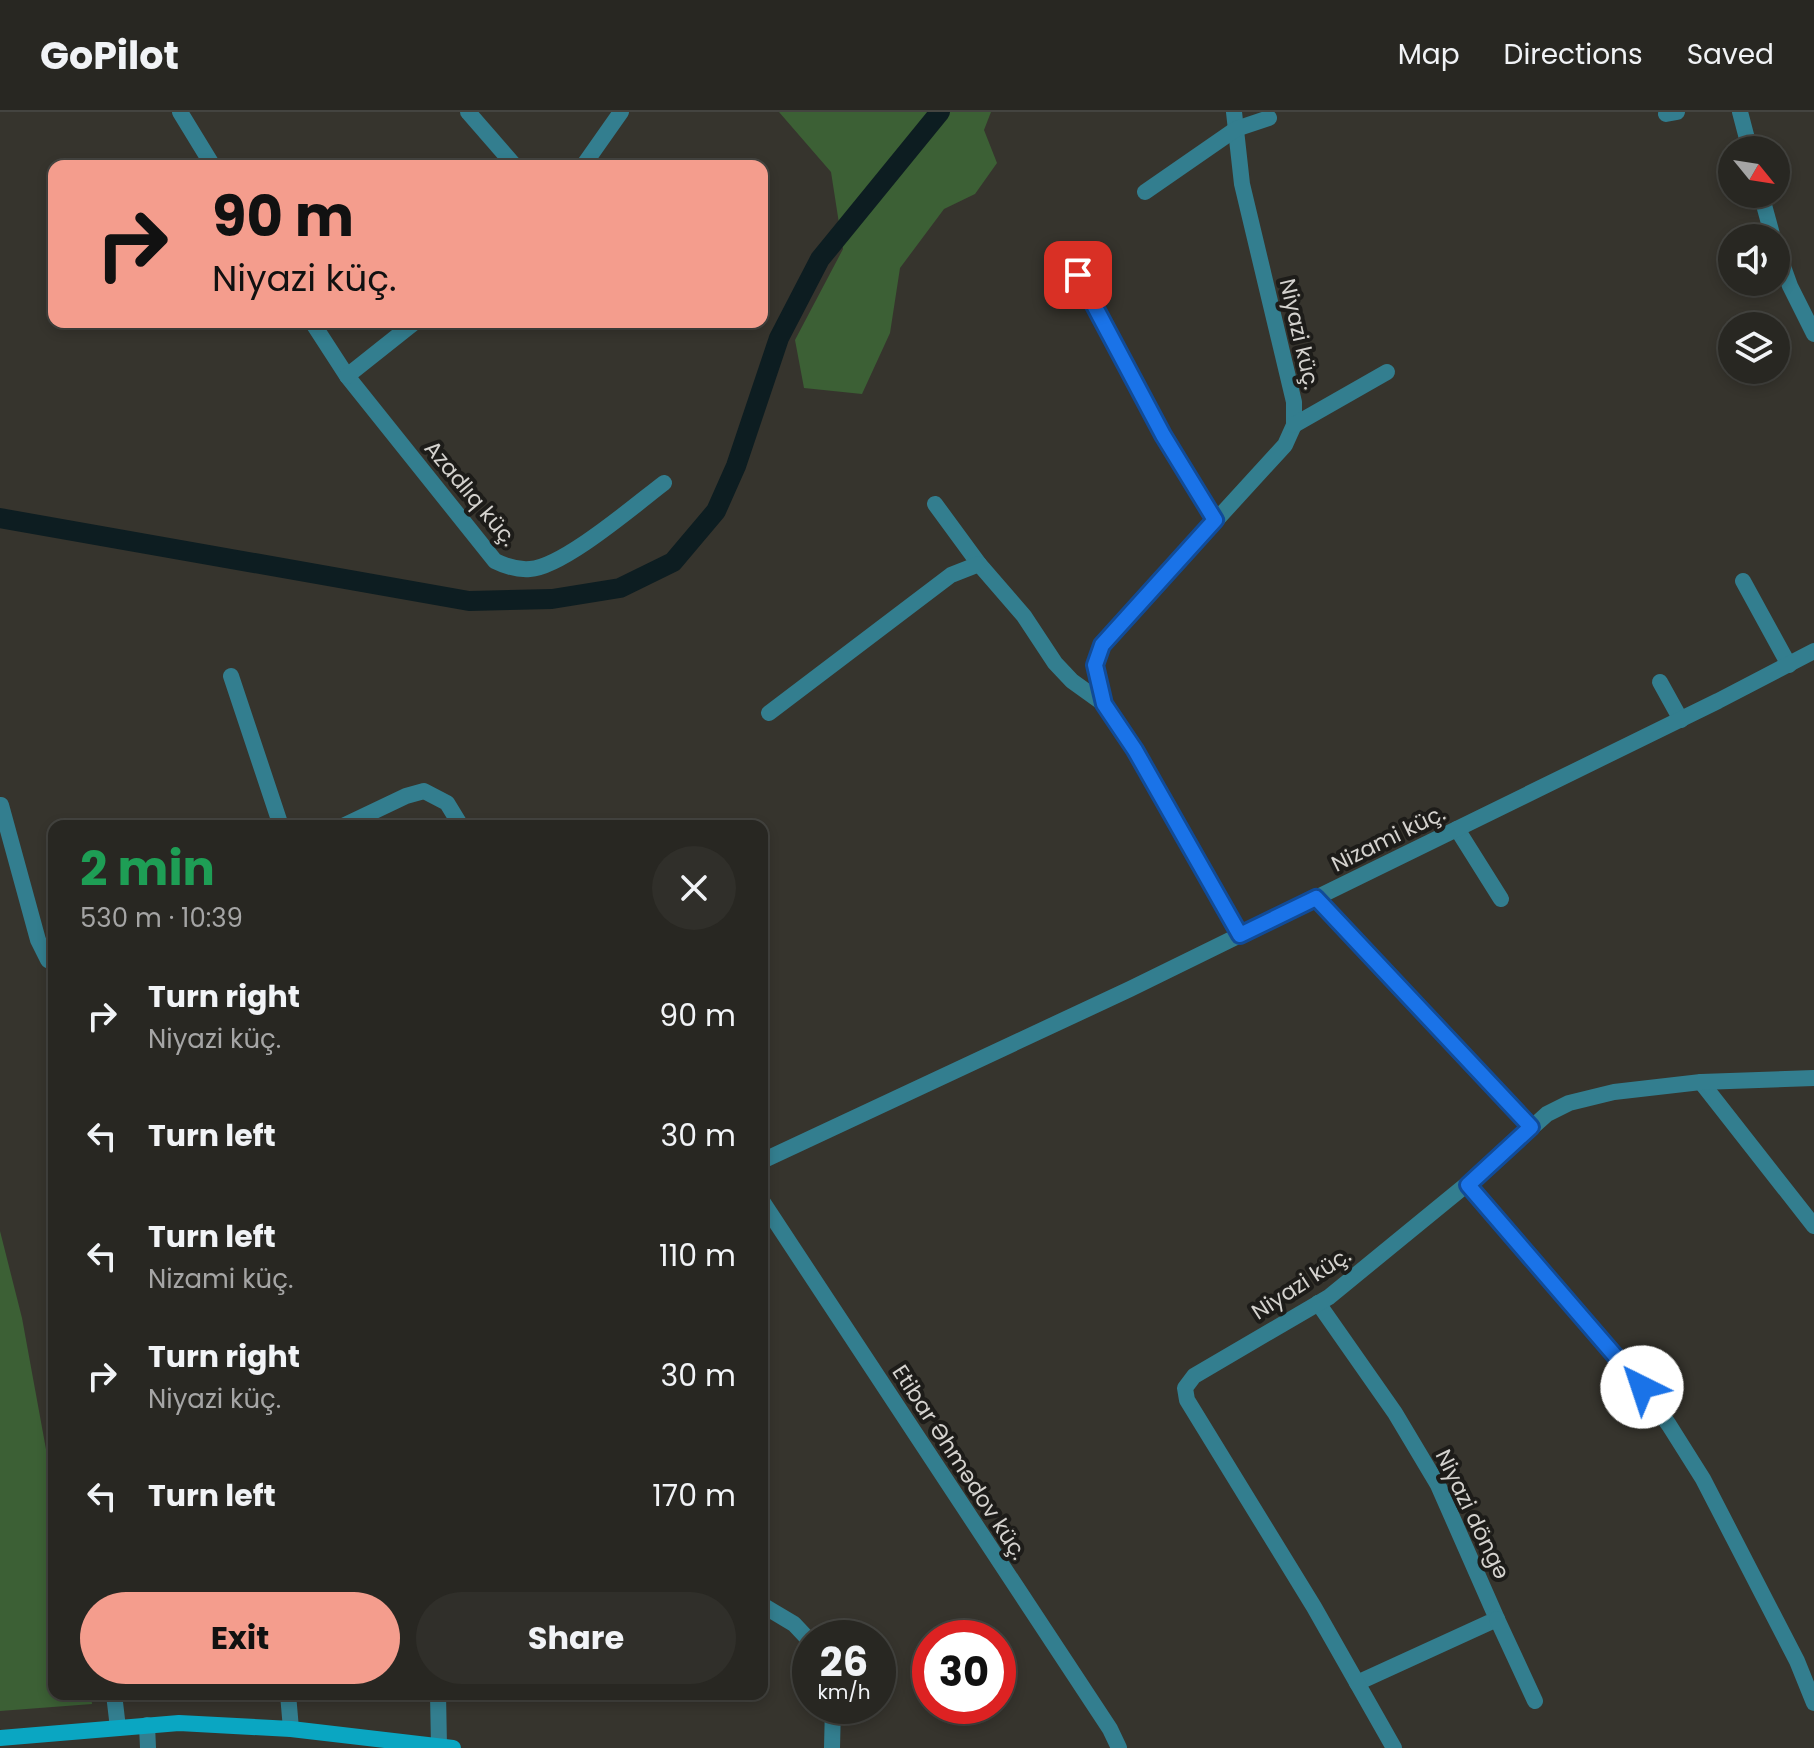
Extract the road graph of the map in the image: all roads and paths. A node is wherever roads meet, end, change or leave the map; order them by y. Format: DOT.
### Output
graph roads {
  1 [pos="180,112"];
  2 [pos="468,112"];
  3 [pos="621,112"];
  4 [pos="1740,112"];
  5 [pos="1269,118"];
  6 [pos="1235,120"];
  7 [pos="1746,136"];
  8 [pos="209,160"];
  9 [pos="510,160"];
  10 [pos="587,160"];
  11 [pos="1145,192"];
  12 [pos="1078,275"];
  13 [pos="1790,286"];
  14 [pos="316,328"];
  15 [pos="407,328"];
  16 [pos="1814,334"];
  17 [pos="1387,372"];
  18 [pos="347,376"];
  19 [pos="1294,425"];
  20 [pos="664,483"];
  21 [pos="935,504"];
  22 [pos="1215,520"];
  23 [pos="979,564"];
  24 [pos="1743,581"];
  25 [pos="1814,651"];
  26 [pos="1789,665"];
  27 [pos="231,676"];
  28 [pos="1660,682"];
  29 [pos="1104,704"];
  30 [pos="769,713"];
  31 [pos="1681,720"];
  32 [pos="1,805"];
  33 [pos="279,820"];
  34 [pos="356,820"];
  35 [pos="457,820"];
  36 [pos="1457,829"];
  37 [pos="1316,898"];
  38 [pos="1501,899"];
  39 [pos="1240,935"];
  40 [pos="48,960"];
  41 [pos="1814,1078"];
  42 [pos="1701,1082"];
  43 [pos="1531,1127"];
  44 [pos="768,1158"];
  45 [pos="1468,1185"];
  46 [pos="768,1210"];
  47 [pos="1814,1226"];
  48 [pos="1318,1303"];
  49 [pos="768,1609"];
  50 [pos="1497,1619"];
  51 [pos="792,1623"];
  52 [pos="1357,1683"];
  53 [pos="115,1700"];
  54 [pos="289,1700"];
  55 [pos="439,1700"];
  56 [pos="1535,1701"];
  57 [pos="1814,1703"];
  58 [pos="833,1724"];
  59 [pos="147,1725"];
  60 [pos="118,1728"];
  61 [pos="291,1729"];
  62 [pos="0,1738"];
  63 [pos="446,1747"];
  64 [pos="148,1748"];
  65 [pos="832,1748"];
  66 [pos="1119,1748"];
  67 [pos="1394,1748"];
  1 -- 8 [label="street"];
  2 -- 9 [label="street"];
  3 -- 10 [label="street"];
  4 -- 7 [label="street"];
  5 -- 6 [label="street"];
  6 -- 11 [label="street"];
  6 -- 19 [label="street, Niyazi küç."];
  12 -- 22 [label="street"];
  13 -- 16 [label="street"];
  14 -- 18 [label="street, Azadlıq küç."];
  15 -- 18 [label="street"];
  17 -- 19 [label="street"];
  18 -- 20 [label="street, Azadlıq küç."];
  19 -- 22 [label="street"];
  21 -- 23 [label="street"];
  22 -- 29 [label="street"];
  23 -- 29 [label="street"];
  23 -- 30 [label="street"];
  24 -- 26 [label="street"];
  25 -- 26 [label="street, Nizami küç."];
  26 -- 31 [label="street, Nizami küç."];
  27 -- 33 [label="street"];
  28 -- 31 [label="street"];
  29 -- 39 [label="street"];
  31 -- 36 [label="street, Nizami küç."];
  32 -- 40 [label="street"];
  34 -- 35 [label="street"];
  36 -- 37 [label="street, Nizami küç."];
  36 -- 38 [label="street"];
  37 -- 39 [label="street, Nizami küç."];
  37 -- 43 [label="street"];
  39 -- 44 [label="street, Nizami küç."];
  41 -- 42 [label="street, Niyazi küç."];
  42 -- 43 [label="street, Niyazi küç."];
  42 -- 47 [label="street"];
  43 -- 45 [label="street, Niyazi küç."];
  45 -- 48 [label="street, Niyazi küç."];
  45 -- 57 [label="street"];
  46 -- 66 [label="street, Etibar Əhmədov küç."];
  48 -- 50 [label="street, Niyazi döngə"];
  48 -- 52 [label="street, Niyazi küç."];
  49 -- 51 [label="street"];
  50 -- 52 [label="street"];
  50 -- 56 [label="street, Niyazi döngə"];
  52 -- 67 [label="street, Niyazi küç."];
  53 -- 60 [label="street"];
  54 -- 61 [label="street"];
  55 -- 63 [label="street"];
  58 -- 65 [label="street"];
  59 -- 60 [label="street"];
  59 -- 61 [label="street"];
  59 -- 64 [label="street"];
  60 -- 62 [label="street"];
  61 -- 63 [label="street"];
}
